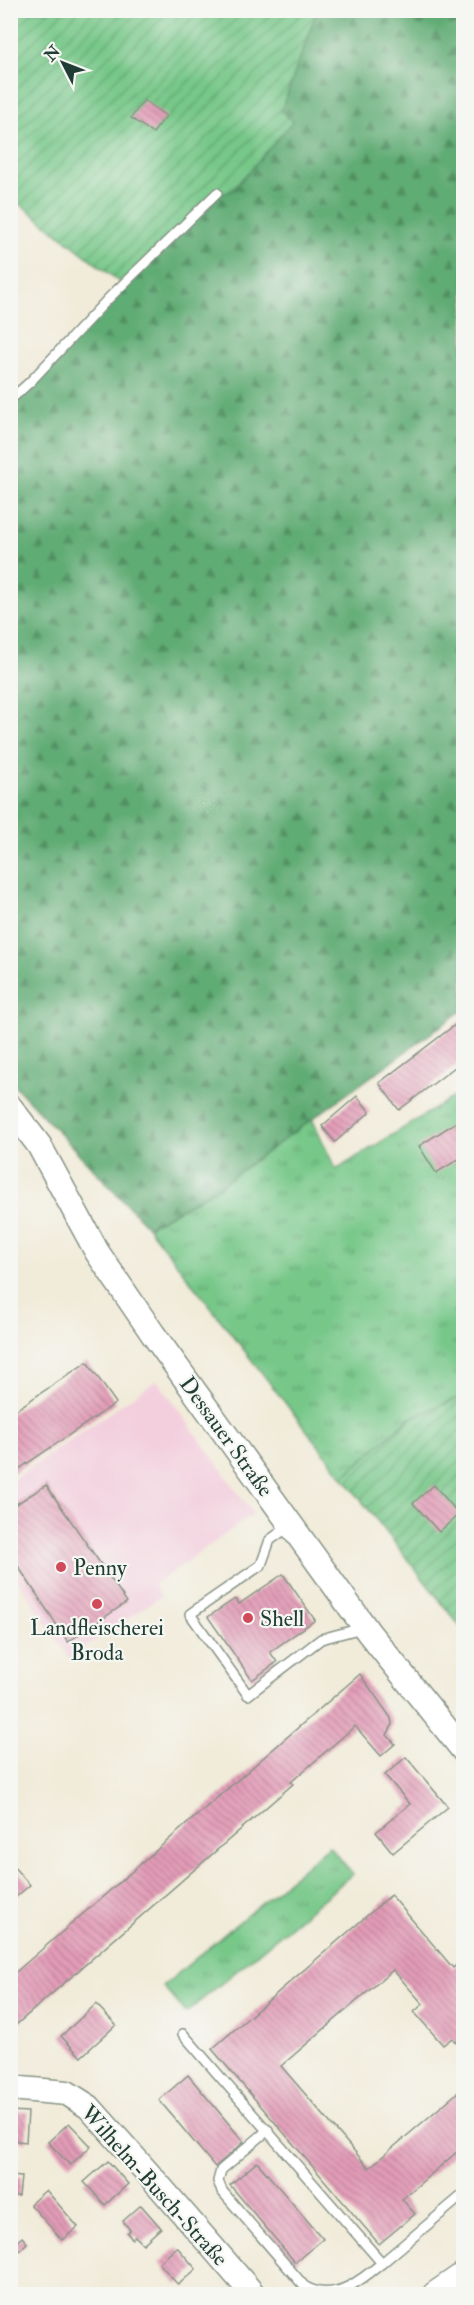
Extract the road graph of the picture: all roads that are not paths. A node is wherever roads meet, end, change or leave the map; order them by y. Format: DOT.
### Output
graph roads {
  1 [pos="217,193"];
  2 [pos="10,400"];
  3 [pos="10,1107"];
  4 [pos="291,1525"];
  5 [pos="365,1627"];
  6 [pos="464,1751"];
  7 [pos="183,2034"];
  8 [pos="10,2088"];
  9 [pos="268,2130"];
  10 [pos="464,2194"];
  11 [pos="382,2264"];
  12 [pos="464,2274"];
  13 [pos="253,2295"];
  14 [pos="435,2295"];
  1 -- 2 [label="lane"];
  3 -- 4 [label="main road, Dessauer Straße"];
  4 -- 5 [label="main road, Dessauer Straße"];
  4 -- 5 [label="lane"];
  5 -- 6 [label="main road, Dessauer Straße"];
  7 -- 9 [label="lane"];
  8 -- 13 [label="main road, Wilhelm-Busch-Straße"];
  9 -- 11 [label="lane"];
  9 -- 11 [label="lane"];
  10 -- 11 [label="lane"];
  12 -- 14 [label="main road"];
}
